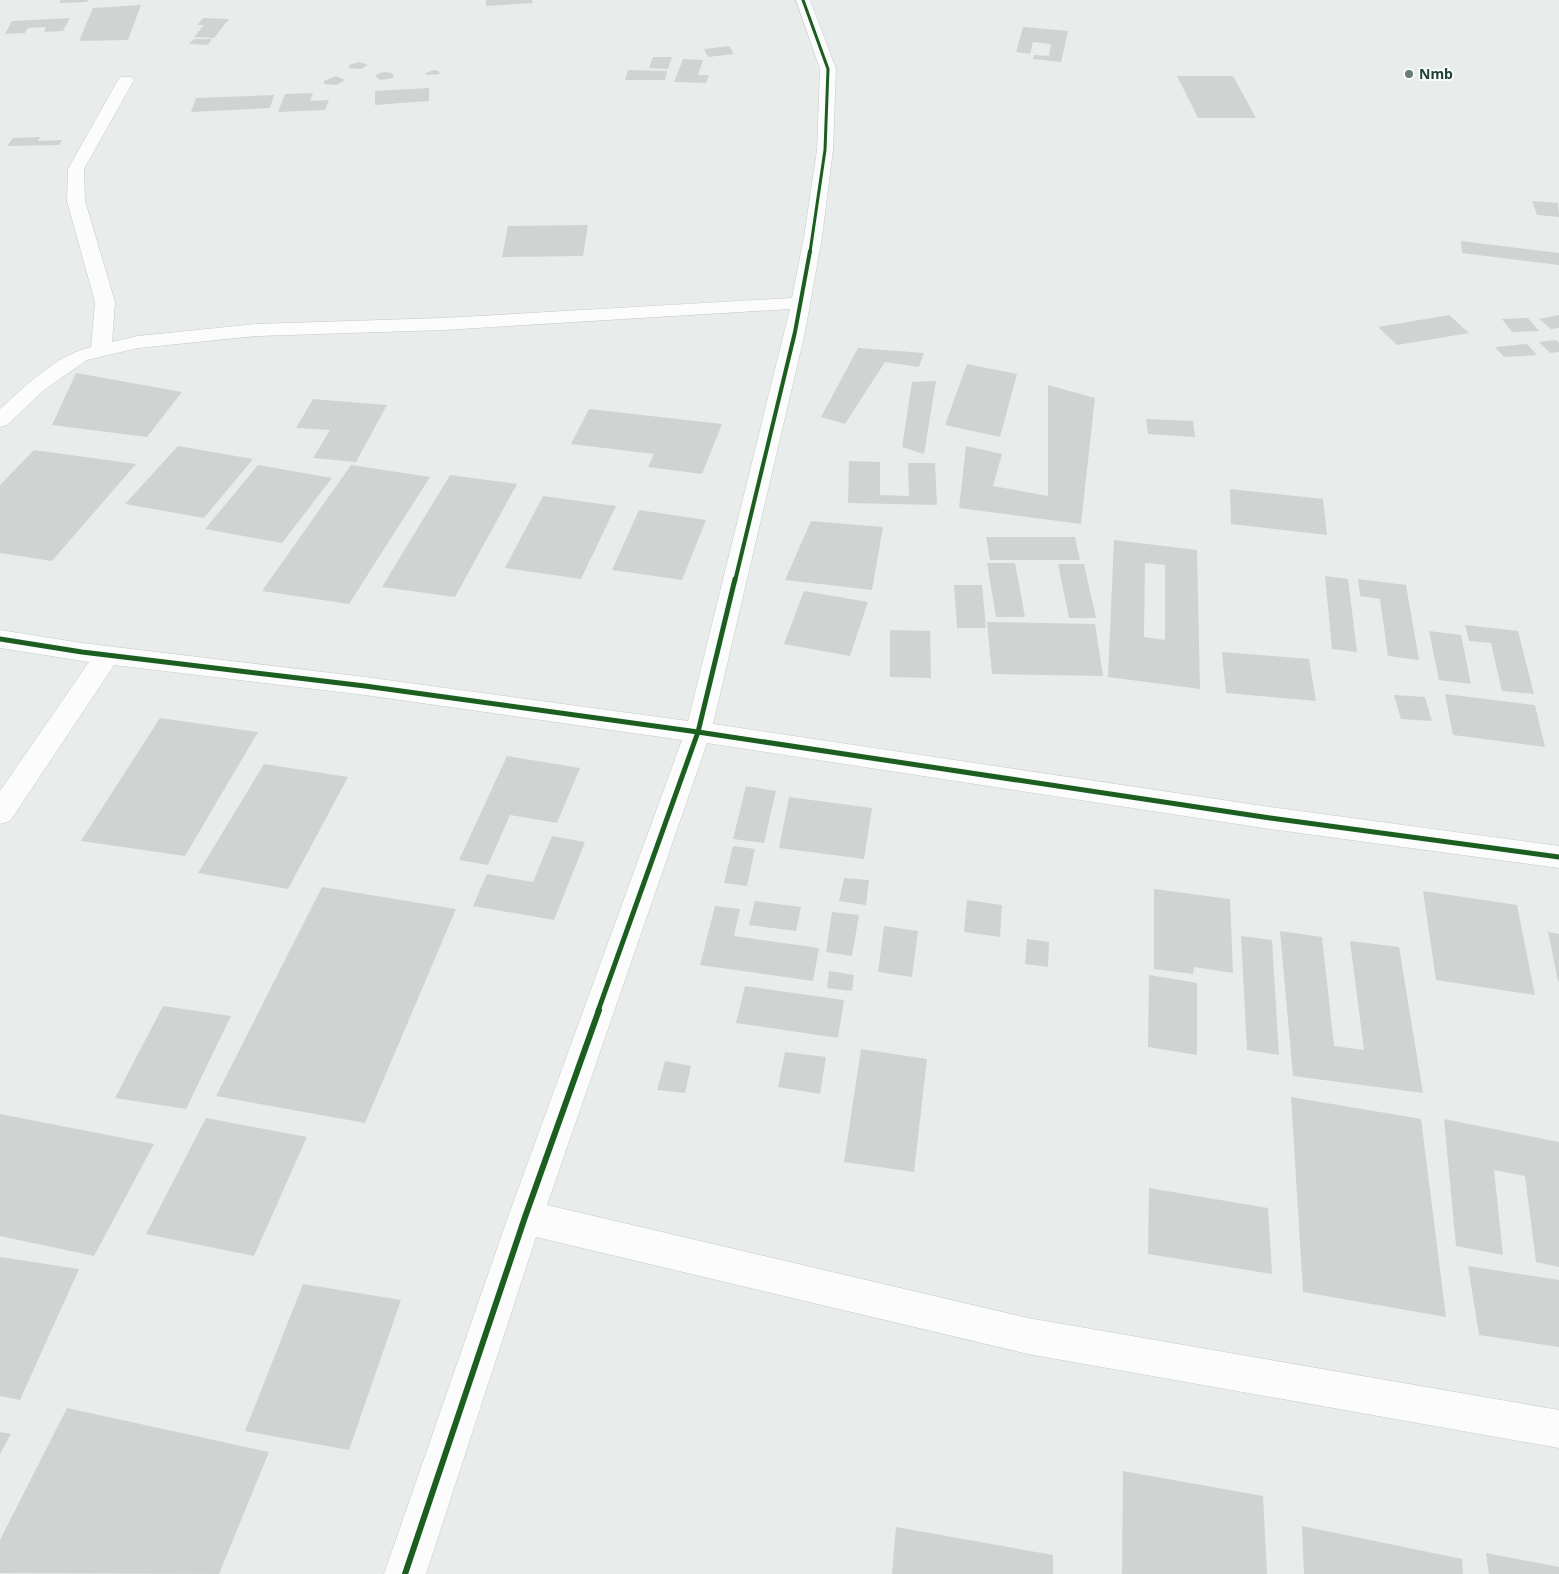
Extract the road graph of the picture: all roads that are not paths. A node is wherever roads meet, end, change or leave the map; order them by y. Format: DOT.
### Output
graph roads {
  1 [pos="803,0"];
  2 [pos="126,80"];
  3 [pos="801,303"];
  4 [pos="101,351"];
  5 [pos="0,421"];
  6 [pos="0,639"];
  7 [pos="107,655"];
  8 [pos="698,732"];
  9 [pos="0,813"];
  10 [pos="1559,857"];
  11 [pos="525,1217"];
  12 [pos="1559,1429"];
  13 [pos="405,1574"];
  1 -- 3 [label="street"];
  2 -- 4 [label="street"];
  3 -- 4 [label="street"];
  3 -- 8 [label="street"];
  4 -- 5 [label="street"];
  6 -- 7 [label="street"];
  7 -- 8 [label="street"];
  7 -- 9 [label="street"];
  8 -- 10 [label="street"];
  8 -- 11 [label="street"];
  11 -- 12 [label="street"];
  11 -- 13 [label="street"];
}
